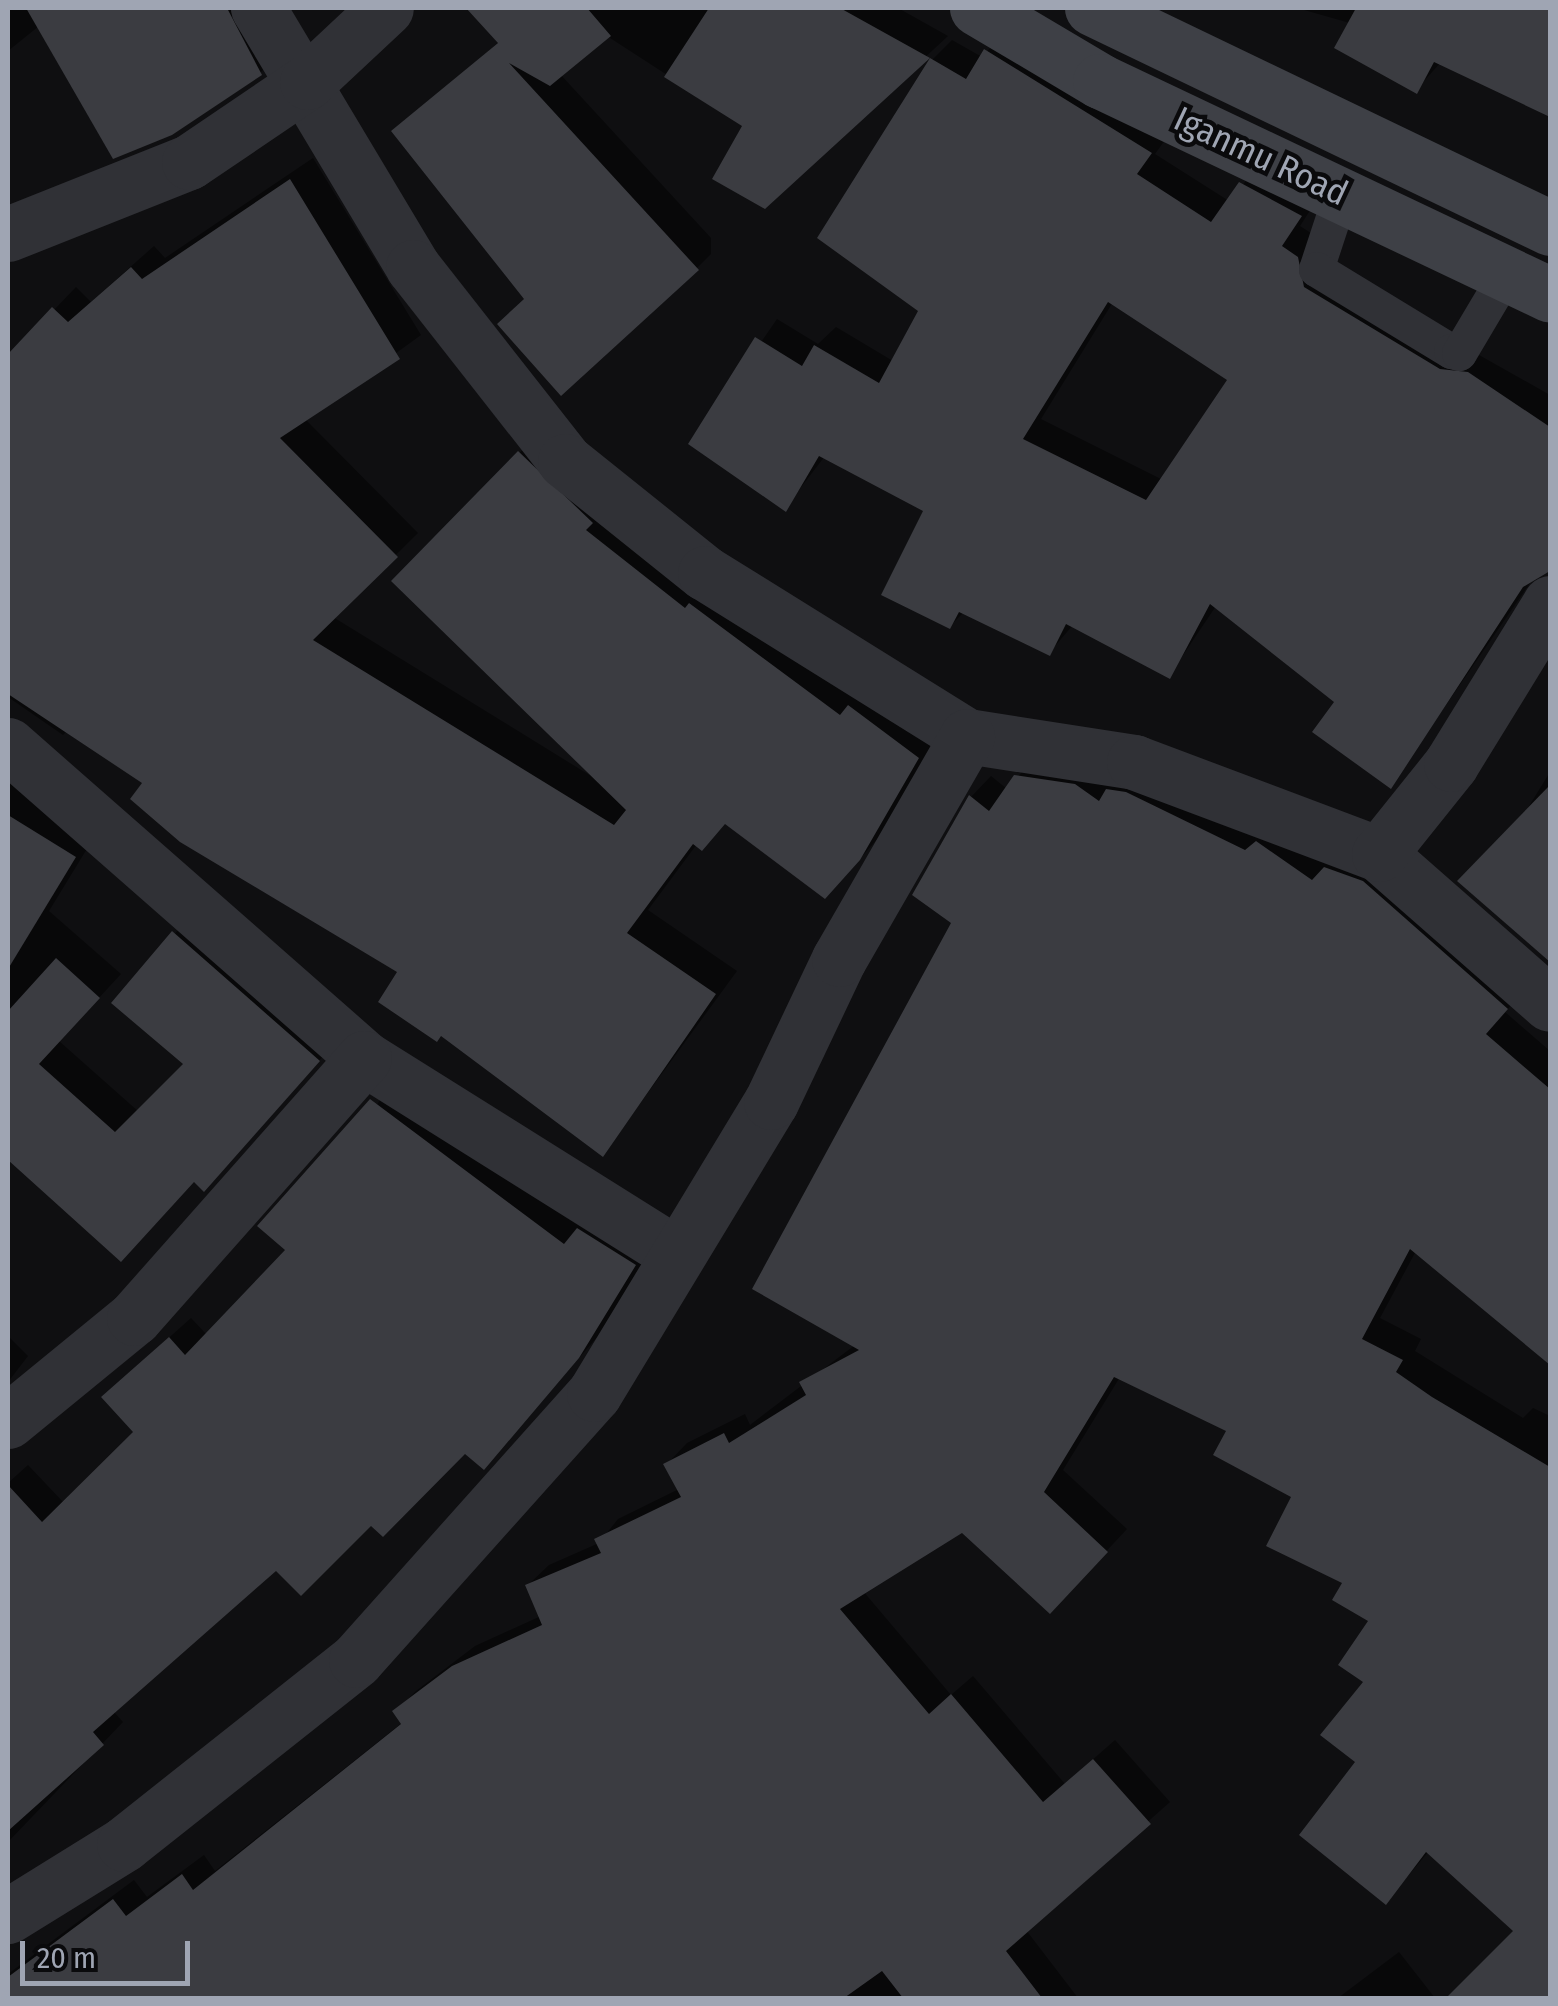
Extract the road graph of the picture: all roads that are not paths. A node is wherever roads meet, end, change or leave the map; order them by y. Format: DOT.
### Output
graph roads {
  1 [pos="258,8"];
  2 [pos="386,8"];
  3 [pos="977,8"];
  4 [pos="1092,8"];
  5 [pos="307,82"];
  6 [pos="1341,193"];
  7 [pos="1550,228"];
  8 [pos="8,234"];
  9 [pos="1528,284"];
  10 [pos="1550,603"];
  11 [pos="967,736"];
  12 [pos="8,745"];
  13 [pos="1379,854"];
  14 [pos="1550,1004"];
  15 [pos="364,1058"];
  16 [pos="675,1252"];
  17 [pos="8,1421"];
  18 [pos="8,1916"];
  1 -- 5 [label="street"];
  2 -- 5 [label="street"];
  3 -- 6 [label="main road, Iganmu Road"];
  4 -- 7 [label="main road, Iganmu Road"];
  5 -- 8 [label="street"];
  5 -- 11 [label="street"];
  6 -- 9 [label="main road, Iganmu Road"];
  6 -- 9 [label="lane"];
  10 -- 13 [label="street"];
  11 -- 13 [label="street"];
  11 -- 16 [label="street"];
  12 -- 15 [label="street"];
  13 -- 14 [label="street"];
  15 -- 16 [label="street"];
  15 -- 17 [label="street"];
  16 -- 18 [label="street"];
}
